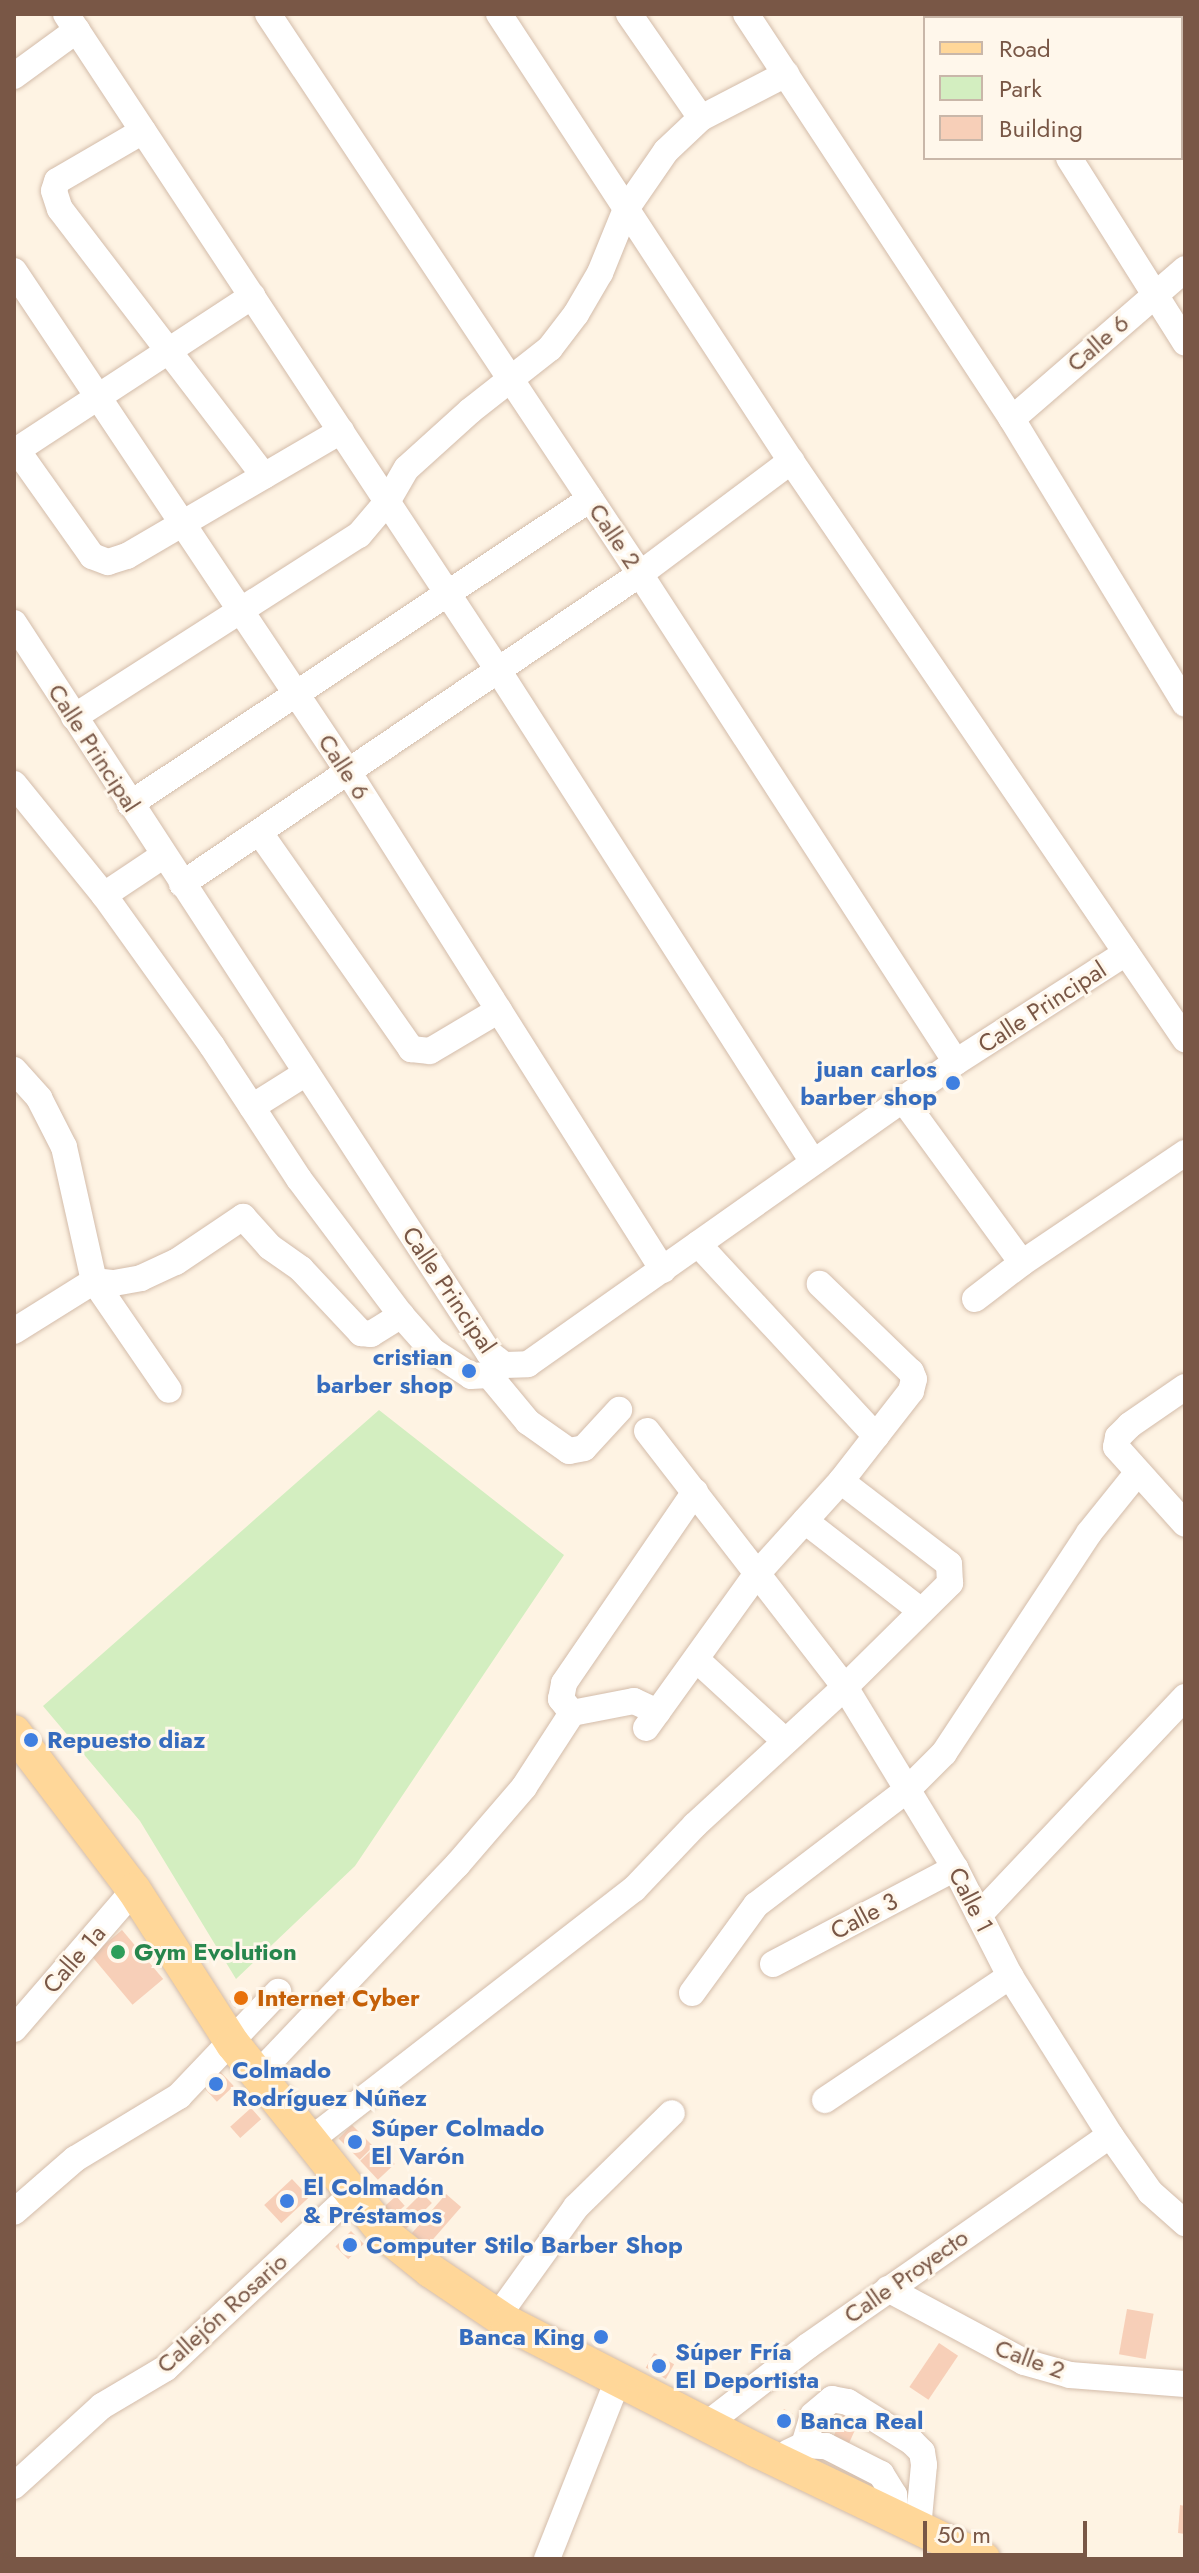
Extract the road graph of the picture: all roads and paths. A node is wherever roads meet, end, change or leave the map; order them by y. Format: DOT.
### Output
graph roads {
  1 [pos="268,14"];
  2 [pos="499,14"];
  3 [pos="629,14"];
  4 [pos="746,14"];
  5 [pos="72,22"];
  6 [pos="786,74"];
  7 [pos="14,76"];
  8 [pos="701,118"];
  9 [pos="143,131"];
  10 [pos="1070,160"];
  11 [pos="626,209"];
  12 [pos="1185,269"];
  13 [pos="14,271"];
  14 [pos="1152,295"];
  15 [pos="252,296"];
  16 [pos="1185,342"];
  17 [pos="170,350"];
  18 [pos="511,379"];
  19 [pos="98,397"];
  20 [pos="1012,419"];
  21 [pos="341,431"];
  22 [pos="15,451"];
  23 [pos="791,461"];
  24 [pos="264,476"];
  25 [pos="590,499"];
  26 [pos="387,502"];
  27 [pos="182,522"];
  28 [pos="640,574"];
  29 [pos="446,595"];
  30 [pos="242,612"];
  31 [pos="14,623"];
  32 [pos="498,670"];
  33 [pos="296,694"];
  34 [pos="1185,703"];
  35 [pos="74,717"];
  36 [pos="349,773"];
  37 [pos="14,784"];
  38 [pos="130,804"];
  39 [pos="260,833"];
  40 [pos="164,855"];
  41 [pos="182,884"];
  42 [pos="104,895"];
  43 [pos="1126,953"];
  44 [pos="499,1010"];
  45 [pos="1185,1039"];
  46 [pos="956,1062"];
  47 [pos="14,1070"];
  48 [pos="306,1073"];
  49 [pos="904,1101"];
  50 [pos="252,1107"];
  51 [pos="1185,1153"];
  52 [pos="813,1162"];
  53 [pos="698,1244"];
  54 [pos="1022,1263"];
  55 [pos="663,1270"];
  56 [pos="94,1281"];
  57 [pos="820,1284"];
  58 [pos="975,1299"];
  59 [pos="401,1315"];
  60 [pos="14,1331"];
  61 [pos="496,1370"];
  62 [pos="1185,1387"];
  63 [pos="169,1390"];
  64 [pos="619,1410"];
  65 [pos="647,1431"];
  66 [pos="876,1436"];
  67 [pos="1138,1472"];
  68 [pos="841,1481"];
  69 [pos="695,1492"];
  70 [pos="805,1521"];
  71 [pos="1185,1524"];
  72 [pos="756,1575"];
  73 [pos="921,1611"];
  74 [pos="697,1660"];
  75 [pos="845,1687"];
  76 [pos="1185,1697"];
  77 [pos="572,1713"];
  78 [pos="15,1735"];
  79 [pos="784,1740"];
  80 [pos="908,1789"];
  81 [pos="955,1868"];
  82 [pos="134,1890"];
  83 [pos="979,1915"];
  84 [pos="773,1964"];
  85 [pos="1010,1976"];
  86 [pos="278,1992"];
  87 [pos="692,1993"];
  88 [pos="14,2029"];
  89 [pos="233,2044"];
  90 [pos="257,2075"];
  91 [pos="825,2100"];
  92 [pos="672,2113"];
  93 [pos="1110,2135"];
  94 [pos="309,2141"];
  95 [pos="351,2195"];
  96 [pos="14,2212"];
  97 [pos="1185,2223"];
  98 [pos="888,2289"];
  99 [pos="497,2317"];
  100 [pos="618,2380"];
  101 [pos="1185,2384"];
  102 [pos="707,2424"];
  103 [pos="789,2452"];
  104 [pos="14,2486"];
  105 [pos="907,2522"];
  106 [pos="547,2559"];
  107 [pos="983,2559"];
  1 -- 18 [label="street, Calle 2"];
  2 -- 11 [label="street"];
  3 -- 8 [label="street"];
  4 -- 6 [label="street"];
  5 -- 7 [label="street"];
  5 -- 9 [label="street"];
  6 -- 8 [label="street"];
  6 -- 20 [label="street"];
  8 -- 11 [label="street"];
  9 -- 15 [label="street"];
  9 -- 17 [label="street"];
  10 -- 14 [label="street"];
  11 -- 18 [label="street"];
  11 -- 23 [label="street"];
  12 -- 14 [label="street, Calle 6"];
  13 -- 19 [label="street, Calle 6"];
  14 -- 16 [label="street"];
  14 -- 20 [label="street, Calle 6"];
  15 -- 17 [label="street"];
  15 -- 21 [label="street"];
  17 -- 19 [label="street"];
  17 -- 24 [label="street"];
  18 -- 25 [label="street, Calle 2"];
  18 -- 26 [label="street"];
  19 -- 22 [label="street"];
  19 -- 27 [label="street, Calle 6"];
  20 -- 34 [label="street"];
  21 -- 24 [label="street"];
  21 -- 26 [label="street"];
  22 -- 27 [label="street"];
  23 -- 28 [label="street"];
  23 -- 43 [label="street"];
  24 -- 27 [label="street"];
  25 -- 28 [label="street, Calle 2"];
  25 -- 29 [label="street"];
  26 -- 29 [label="street"];
  26 -- 30 [label="street"];
  27 -- 30 [label="street, Calle 6"];
  28 -- 32 [label="street"];
  28 -- 46 [label="street, Calle 2"];
  29 -- 32 [label="street"];
  29 -- 33 [label="street"];
  30 -- 33 [label="street, Calle 6"];
  30 -- 35 [label="street"];
  31 -- 35 [label="street, Calle Principal"];
  32 -- 36 [label="street"];
  32 -- 52 [label="street"];
  33 -- 36 [label="street, Calle 6"];
  33 -- 38 [label="street"];
  35 -- 38 [label="street, Calle Principal"];
  36 -- 39 [label="street"];
  36 -- 44 [label="street, Calle 6"];
  37 -- 42 [label="street"];
  38 -- 40 [label="street, Calle Principal"];
  39 -- 41 [label="street"];
  39 -- 44 [label="street"];
  40 -- 41 [label="street, Calle Principal"];
  40 -- 42 [label="street"];
  41 -- 48 [label="street, Calle Principal"];
  42 -- 50 [label="street"];
  43 -- 45 [label="street"];
  43 -- 46 [label="street, Calle Principal"];
  44 -- 55 [label="street, Calle 6"];
  46 -- 49 [label="street, Calle Principal"];
  47 -- 56 [label="street"];
  48 -- 50 [label="street"];
  48 -- 61 [label="street, Calle Principal"];
  49 -- 52 [label="street, Calle Principal"];
  49 -- 54 [label="street"];
  50 -- 59 [label="street"];
  51 -- 54 [label="street"];
  52 -- 53 [label="street, Calle Principal"];
  53 -- 55 [label="street, Calle Principal"];
  53 -- 66 [label="street"];
  54 -- 58 [label="street"];
  55 -- 61 [label="street, Calle Principal"];
  56 -- 59 [label="street"];
  56 -- 60 [label="street"];
  56 -- 63 [label="street"];
  57 -- 66 [label="street"];
  59 -- 61 [label="street"];
  61 -- 64 [label="street"];
  62 -- 67 [label="street"];
  65 -- 69 [label="street, Calle 1"];
  66 -- 68 [label="street"];
  67 -- 71 [label="street"];
  67 -- 80 [label="street"];
  68 -- 70 [label="street"];
  68 -- 73 [label="street"];
  69 -- 72 [label="street, Calle 1"];
  69 -- 77 [label="street"];
  70 -- 72 [label="street"];
  70 -- 73 [label="street"];
  72 -- 74 [label="street"];
  72 -- 75 [label="street, Calle 1"];
  73 -- 75 [label="street"];
  74 -- 77 [label="street"];
  74 -- 79 [label="street"];
  75 -- 79 [label="street"];
  75 -- 80 [label="street, Calle 1"];
  76 -- 83 [label="street"];
  77 -- 90 [label="street"];
  78 -- 82 [label="main road"];
  79 -- 94 [label="street"];
  80 -- 81 [label="street, Calle 1"];
  80 -- 87 [label="street"];
  81 -- 83 [label="street, Calle 1"];
  81 -- 84 [label="street, Calle 3"];
  82 -- 88 [label="street, Calle 1a"];
  82 -- 89 [label="main road"];
  83 -- 85 [label="street, Calle 1"];
  85 -- 91 [label="street"];
  85 -- 93 [label="street, Calle 1"];
  86 -- 89 [label="street"];
  89 -- 90 [label="main road"];
  89 -- 96 [label="street"];
  90 -- 94 [label="main road"];
  92 -- 99 [label="street"];
  93 -- 97 [label="street, Calle 1"];
  93 -- 98 [label="street, Calle Proyecto"];
  94 -- 95 [label="main road"];
  95 -- 99 [label="main road"];
  95 -- 104 [label="street, Callejón Rosario"];
  98 -- 101 [label="street, Calle 2"];
  98 -- 102 [label="street, Calle Proyecto"];
  99 -- 100 [label="main road"];
  100 -- 102 [label="main road"];
  100 -- 106 [label="street"];
  102 -- 103 [label="main road"];
  103 -- 105 [label="main road"];
  103 -- 105 [label="street"];
  105 -- 107 [label="main road"];
}
